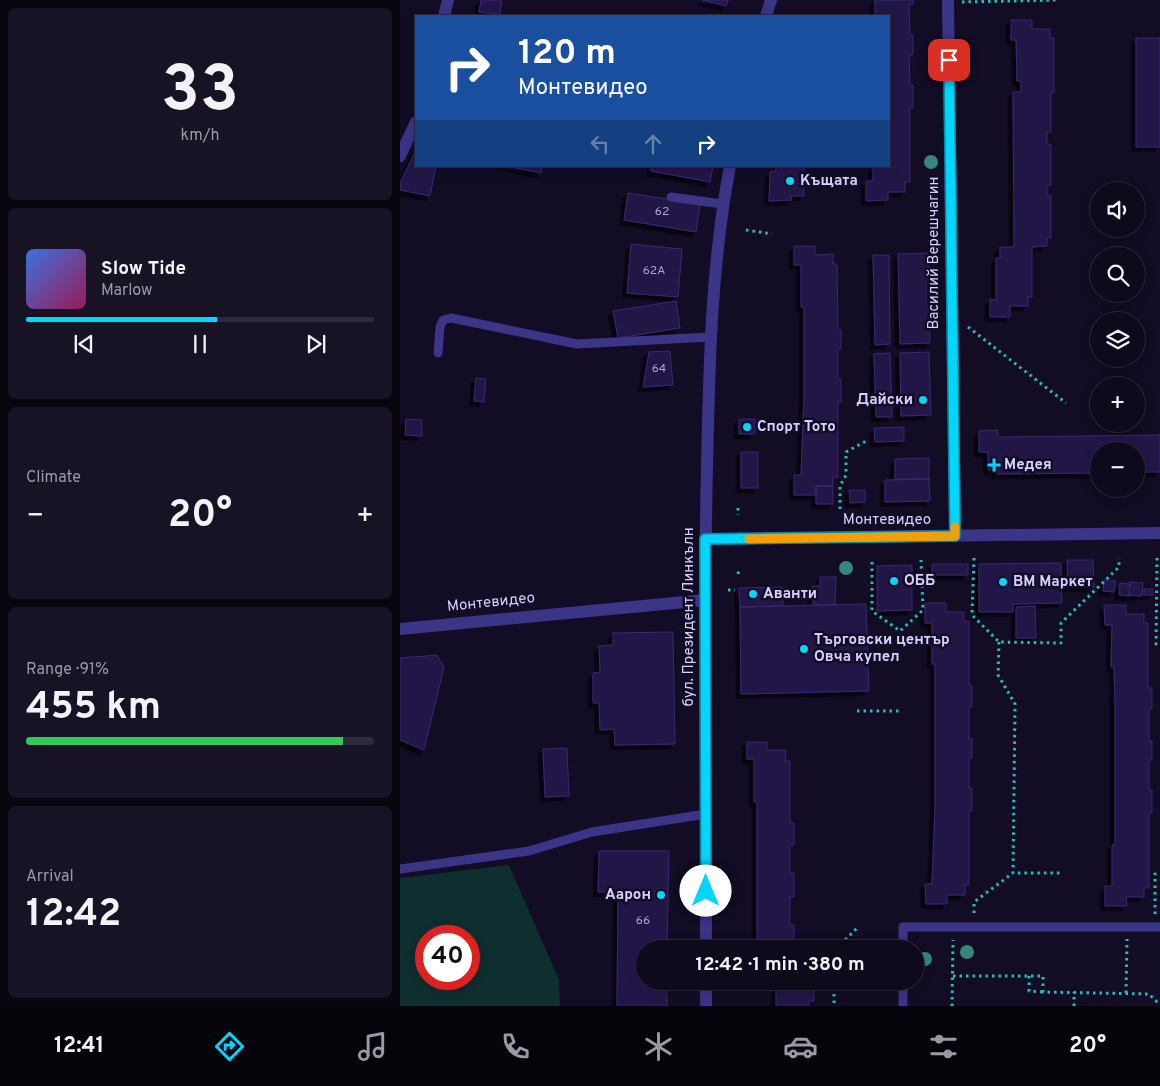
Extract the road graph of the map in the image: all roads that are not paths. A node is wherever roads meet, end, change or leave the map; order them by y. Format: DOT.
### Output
graph roads {
  1 [pos="448,0"];
  2 [pos="771,0"];
  3 [pos="948,1"];
  4 [pos="444,15"];
  5 [pos="766,15"];
  6 [pos="415,124"];
  7 [pos="400,156"];
  8 [pos="730,167"];
  9 [pos="671,197"];
  10 [pos="722,204"];
  11 [pos="710,337"];
  12 [pos="438,353"];
  13 [pos="1160,534"];
  14 [pos="955,536"];
  15 [pos="705,539"];
  16 [pos="706,600"];
  17 [pos="400,628"];
  18 [pos="706,814"];
  19 [pos="400,869"];
  20 [pos="1158,927"];
  21 [pos="706,940"];
  22 [pos="903,940"];
  23 [pos="706,990"];
  24 [pos="903,990"];
  25 [pos="706,1006"];
  26 [pos="903,1006"];
  1 -- 4 [label="street"];
  2 -- 5 [label="street"];
  3 -- 14 [label="street, Василий Верешчагин"];
  6 -- 7 [label="street"];
  8 -- 10 [label="street, бул. Президент Линкълн"];
  9 -- 10 [label="lane"];
  10 -- 11 [label="street, бул. Президент Линкълн"];
  11 -- 12 [label="lane"];
  11 -- 15 [label="street, бул. Президент Линкълн"];
  13 -- 14 [label="street, Монтевидео"];
  14 -- 15 [label="street, Монтевидео"];
  15 -- 16 [label="street, бул. Президент Линкълн"];
  16 -- 17 [label="street, Монтевидео"];
  16 -- 18 [label="street, бул. Президент Линкълн"];
  18 -- 19 [label="lane"];
  18 -- 21 [label="street, бул. Президент Линкълн"];
  20 -- 22 [label="lane"];
  23 -- 25 [label="street"];
  24 -- 26 [label="lane"];
}
